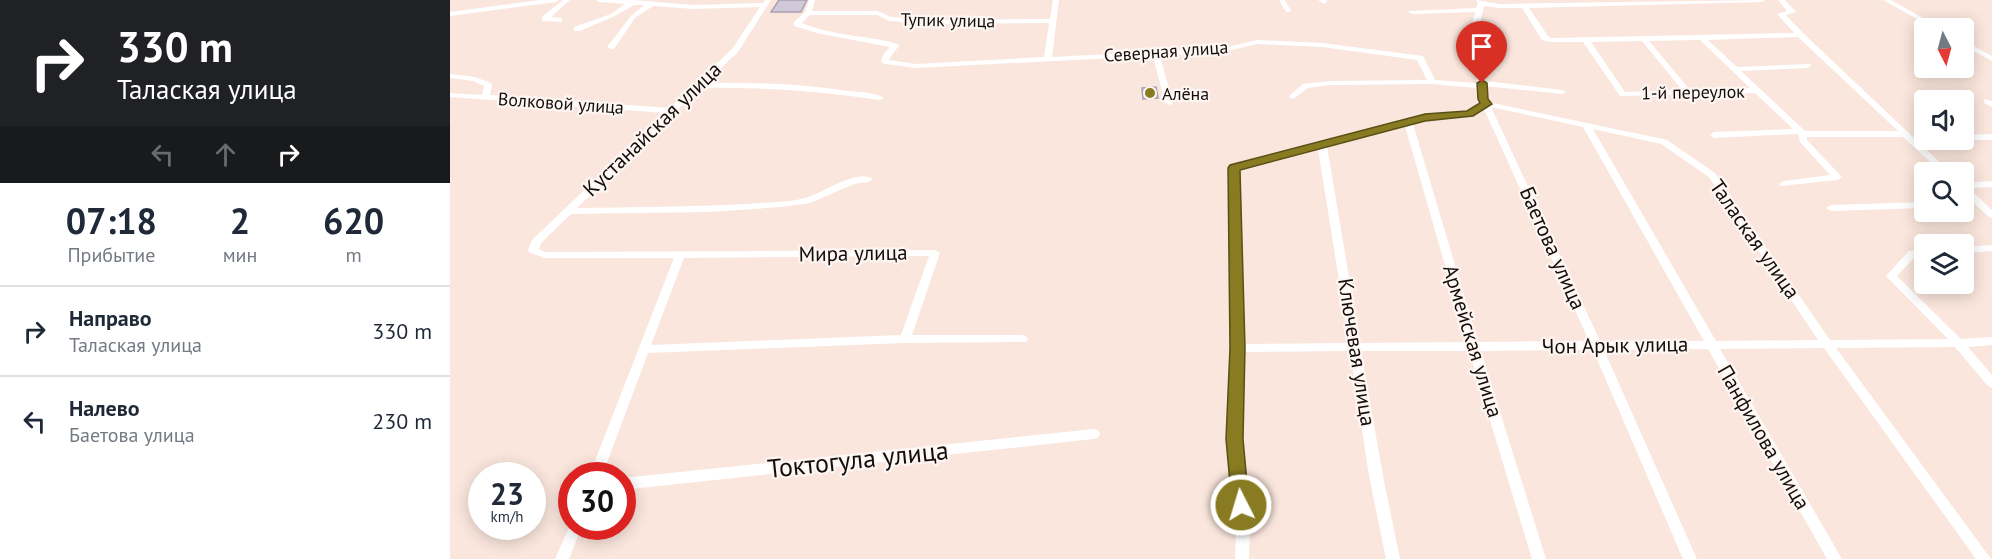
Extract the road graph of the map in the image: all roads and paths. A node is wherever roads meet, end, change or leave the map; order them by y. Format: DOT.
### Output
graph roads {
  1 [pos="556,0"];
  2 [pos="567,0"];
  3 [pos="598,0"];
  4 [pos="812,0"];
  5 [pos="1056,0"];
  6 [pos="1282,0"];
  7 [pos="1762,0"];
  8 [pos="1781,0"];
  9 [pos="1886,0"];
  10 [pos="630,1"];
  11 [pos="766,3"];
  12 [pos="651,4"];
  13 [pos="1480,4"];
  14 [pos="1524,6"];
  15 [pos="1288,11"];
  16 [pos="1412,12"];
  17 [pos="808,13"];
  18 [pos="450,14"];
  19 [pos="1919,18"];
  20 [pos="559,20"];
  21 [pos="1053,21"];
  22 [pos="577,29"];
  23 [pos="1800,35"];
  24 [pos="1643,38"];
  25 [pos="1702,38"];
  26 [pos="1585,39"];
  27 [pos="611,47"];
  28 [pos="1974,49"];
  29 [pos="1156,53"];
  30 [pos="1048,59"];
  31 [pos="1992,59"];
  32 [pos="1807,66"];
  33 [pos="1736,69"];
  34 [pos="450,76"];
  35 [pos="1432,82"];
  36 [pos="1481,85"];
  37 [pos="697,86"];
  38 [pos="1758,90"];
  39 [pos="1562,92"];
  40 [pos="1688,92"];
  41 [pos="450,95"];
  42 [pos="1293,97"];
  43 [pos="485,98"];
  44 [pos="880,98"];
  45 [pos="1169,103"];
  46 [pos="1487,104"];
  47 [pos="672,111"];
  48 [pos="1408,122"];
  49 [pos="1587,127"];
  50 [pos="1801,132"];
  51 [pos="1714,135"];
  52 [pos="1909,136"];
  53 [pos="1914,137"];
  54 [pos="1992,137"];
  55 [pos="1974,138"];
  56 [pos="1323,144"];
  57 [pos="1936,162"];
  58 [pos="868,179"];
  59 [pos="1784,184"];
  60 [pos="1992,184"];
  61 [pos="1974,187"];
  62 [pos="1974,198"];
  63 [pos="1974,202"];
  64 [pos="1978,202"];
  65 [pos="1914,204"];
  66 [pos="1831,208"];
  67 [pos="568,211"];
  68 [pos="1992,215"];
  69 [pos="1992,248"];
  70 [pos="1974,249"];
  71 [pos="680,255"];
  72 [pos="1914,257"];
  73 [pos="905,339"];
  74 [pos="1022,339"];
  75 [pos="1992,340"];
  76 [pos="1827,343"];
  77 [pos="1959,343"];
  78 [pos="1711,344"];
  79 [pos="1597,346"];
  80 [pos="1357,347"];
  81 [pos="1474,347"];
  82 [pos="1238,348"];
  83 [pos="646,349"];
  84 [pos="1992,382"];
  85 [pos="1094,434"];
  86 [pos="601,462"];
  87 [pos="636,483"];
  88 [pos="569,540"];
  89 [pos="562,559"];
  90 [pos="1242,559"];
  91 [pos="1393,559"];
  92 [pos="1539,559"];
  93 [pos="1690,559"];
  94 [pos="1835,559"];
  95 [pos="1984,559"];
  1 -- 18 [label="street"];
  2 -- 20 [label="street"];
  3 -- 10 [label="street"];
  4 -- 17 [label="street"];
  5 -- 21 [label="street"];
  6 -- 15 [label="street"];
  7 -- 14 [label="street"];
  8 -- 23 [label="street"];
  9 -- 19 [label="street"];
  10 -- 12 [label="street"];
  10 -- 22 [label="street"];
  11 -- 12 [label="street"];
  11 -- 37 [label="street, Кустанайская улица"];
  12 -- 27 [label="street"];
  13 -- 14 [label="street"];
  13 -- 16 [label="street"];
  13 -- 36 [label="street, Баетова улица"];
  14 -- 26 [label="street"];
  17 -- 21 [label="street, Тупик улица"];
  17 -- 30 [label="street, Северная улица"];
  21 -- 30 [label="street"];
  23 -- 25 [label="street"];
  23 -- 52 [label="street"];
  24 -- 25 [label="street"];
  24 -- 26 [label="street"];
  24 -- 40 [label="street"];
  25 -- 33 [label="street"];
  26 -- 40 [label="street, 1-й переулок"];
  28 -- 31 [label="street"];
  29 -- 30 [label="street, Северная улица"];
  29 -- 35 [label="street, Северная улица"];
  29 -- 45 [label="street"];
  32 -- 33 [label="street, 1-й переулок"];
  33 -- 38 [label="street"];
  34 -- 43 [label="street"];
  35 -- 36 [label="street"];
  35 -- 42 [label="street"];
  36 -- 39 [label="street"];
  36 -- 46 [label="street, Баетова улица"];
  37 -- 44 [label="street"];
  37 -- 47 [label="street, Кустанайская улица"];
  38 -- 40 [label="street, 1-й переулок"];
  38 -- 50 [label="street"];
  41 -- 43 [label="street, Волковой улица"];
  43 -- 47 [label="street, Волковой улица"];
  46 -- 48 [label="street"];
  46 -- 49 [label="street, Талаская улица"];
  46 -- 79 [label="street, Баетова улица"];
  47 -- 67 [label="street, Кустанайская улица"];
  48 -- 56 [label="street"];
  48 -- 81 [label="street, Армейская улица"];
  49 -- 76 [label="street, Талаская улица"];
  49 -- 78 [label="street, Панфилова улица"];
  50 -- 51 [label="street"];
  50 -- 52 [label="street"];
  50 -- 59 [label="street"];
  52 -- 53 [label="street"];
  52 -- 57 [label="street"];
  54 -- 55 [label="street"];
  56 -- 80 [label="street, Ключевая улица"];
  56 -- 82 [label="street"];
  58 -- 67 [label="street"];
  60 -- 61 [label="street"];
  62 -- 64 [label="street"];
  63 -- 64 [label="street"];
  64 -- 68 [label="street"];
  65 -- 66 [label="street"];
  67 -- 71 [label="street, Кустанайская улица"];
  69 -- 70 [label="street"];
  71 -- 73 [label="street, Мира улица"];
  71 -- 83 [label="street"];
  72 -- 77 [label="street"];
  73 -- 74 [label="street"];
  73 -- 83 [label="street"];
  75 -- 77 [label="street, Чон Арык улица"];
  76 -- 77 [label="street, Чон Арык улица"];
  76 -- 78 [label="street, Чон Арык улица"];
  76 -- 95 [label="street, Талаская улица"];
  77 -- 84 [label="street"];
  78 -- 79 [label="street, Чон Арык улица"];
  78 -- 94 [label="street, Панфилова улица"];
  79 -- 81 [label="street, Чон Арык улица"];
  79 -- 93 [label="street, Баетова улица"];
  80 -- 81 [label="street, Чон Арык улица"];
  80 -- 82 [label="street, Чон Арык улица"];
  80 -- 91 [label="street, Ключевая улица"];
  81 -- 92 [label="street, Армейская улица"];
  82 -- 90 [label="street"];
  83 -- 86 [label="street"];
  85 -- 87 [label="street, Токтогула улица"];
  88 -- 89 [label="street"];
}
